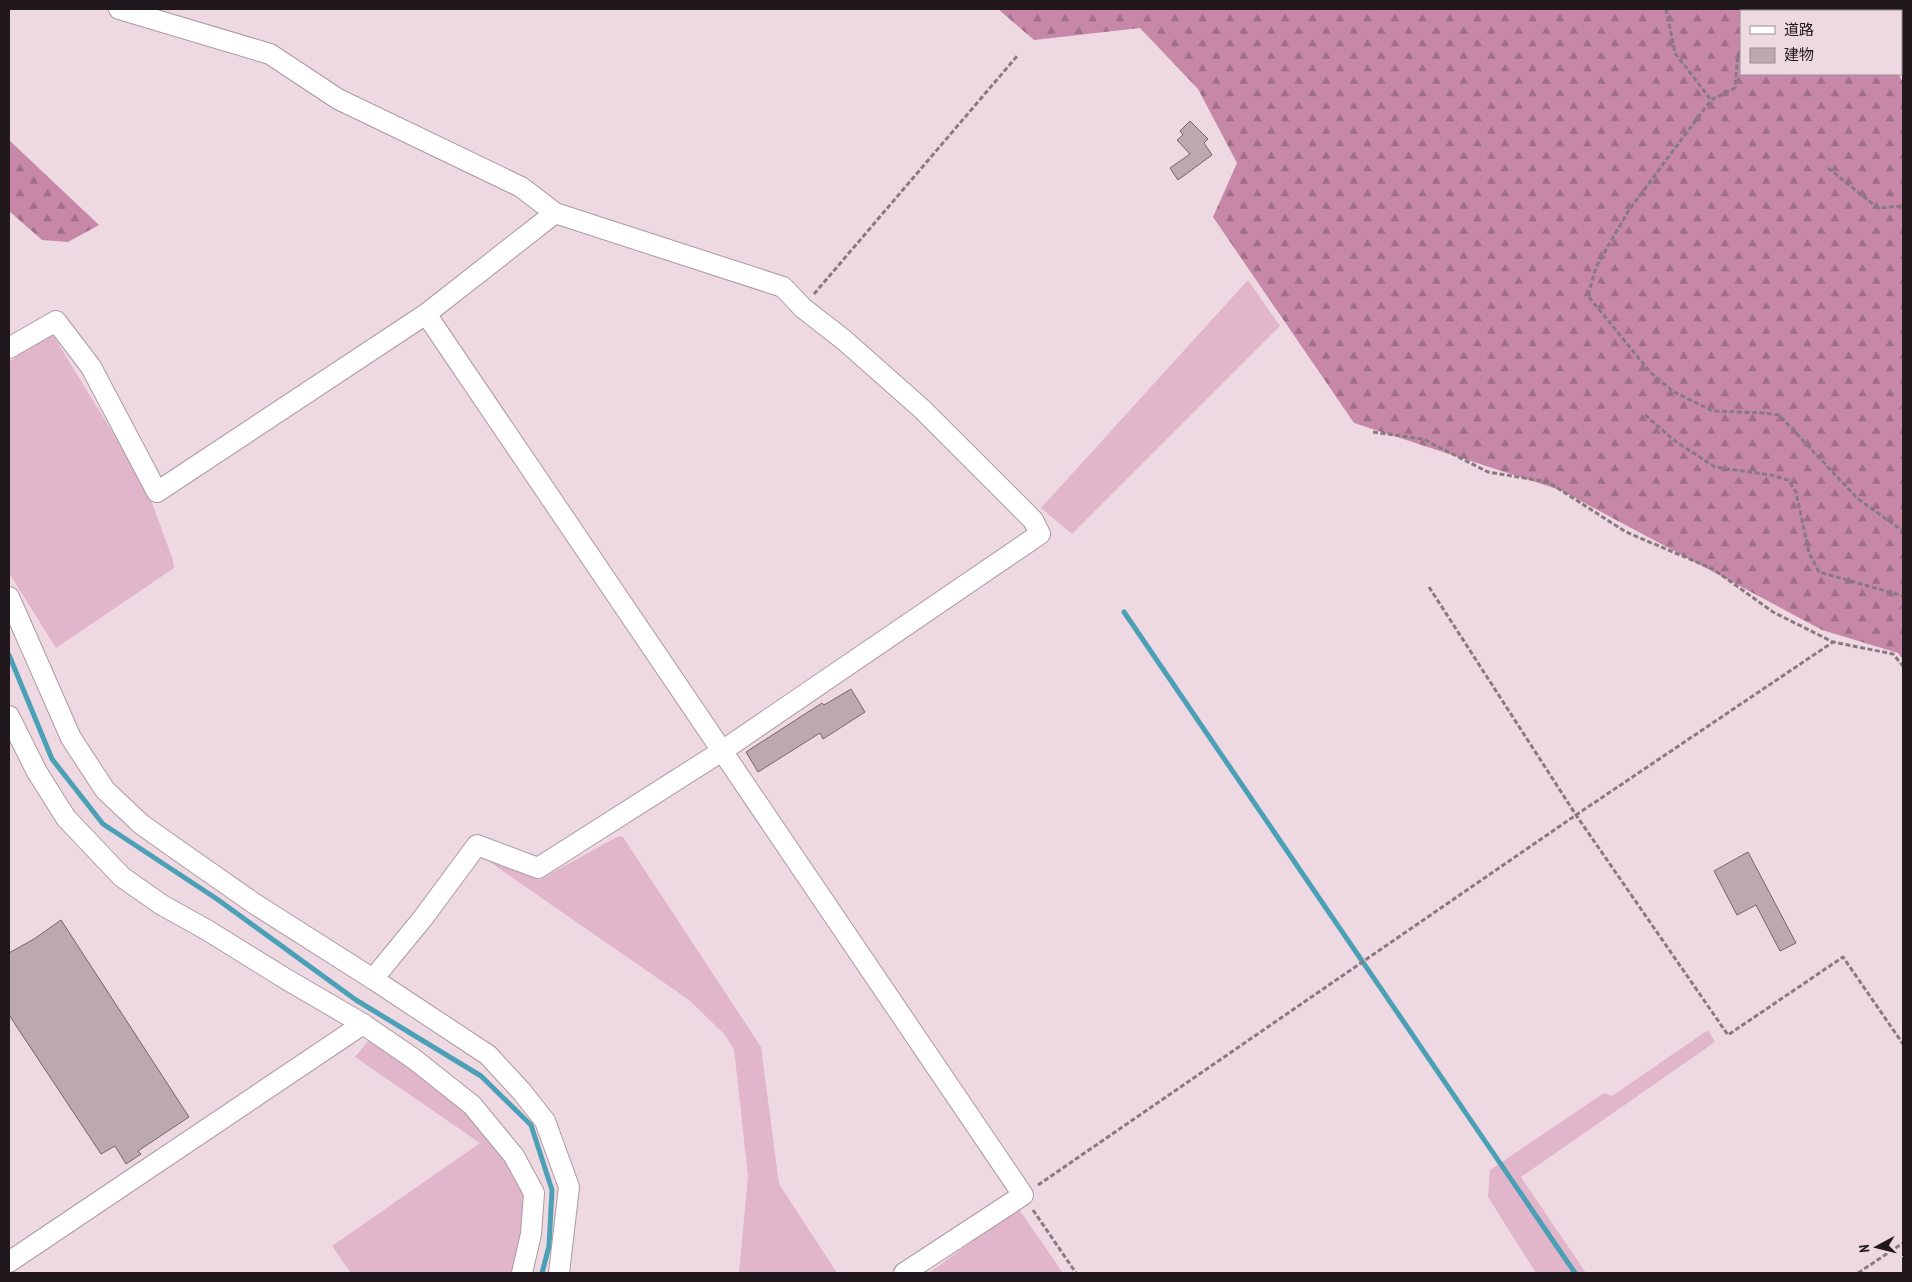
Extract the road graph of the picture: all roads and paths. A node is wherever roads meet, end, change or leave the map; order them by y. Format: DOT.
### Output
graph roads {
  1 [pos="119,9"];
  2 [pos="1666,9"];
  3 [pos="1740,52"];
  4 [pos="1018,55"];
  5 [pos="1711,100"];
  6 [pos="1828,168"];
  7 [pos="1903,206"];
  8 [pos="555,212"];
  9 [pos="803,308"];
  10 [pos="426,314"];
  11 [pos="9,348"];
  12 [pos="1644,415"];
  13 [pos="1373,432"];
  14 [pos="1903,531"];
  15 [pos="1429,587"];
  16 [pos="1903,596"];
  17 [pos="9,597"];
  18 [pos="1833,642"];
  19 [pos="1903,666"];
  20 [pos="9,716"];
  21 [pos="722,750"];
  22 [pos="1576,815"];
  23 [pos="373,979"];
  24 [pos="363,1024"];
  25 [pos="1903,1044"];
  26 [pos="1022,1195"];
  27 [pos="1903,1243"];
  28 [pos="9,1262"];
  29 [pos="522,1273"];
  30 [pos="559,1273"];
  31 [pos="904,1273"];
  32 [pos="1076,1273"];
  33 [pos="1858,1273"];
  1 -- 8 [label="street"];
  2 -- 5 [label="path"];
  3 -- 5 [label="path"];
  4 -- 9 [label="path"];
  5 -- 14 [label="path"];
  6 -- 7 [label="path"];
  8 -- 9 [label="street"];
  8 -- 10 [label="street"];
  9 -- 21 [label="street"];
  10 -- 11 [label="street"];
  10 -- 21 [label="street"];
  12 -- 16 [label="path"];
  13 -- 18 [label="path"];
  15 -- 22 [label="path"];
  17 -- 23 [label="street"];
  18 -- 19 [label="path"];
  18 -- 22 [label="path"];
  20 -- 24 [label="street"];
  21 -- 23 [label="street"];
  21 -- 26 [label="street"];
  22 -- 25 [label="path"];
  22 -- 26 [label="path"];
  23 -- 30 [label="street"];
  24 -- 28 [label="street"];
  24 -- 29 [label="street"];
  26 -- 31 [label="street"];
  26 -- 32 [label="path"];
  27 -- 33 [label="path"];
}
